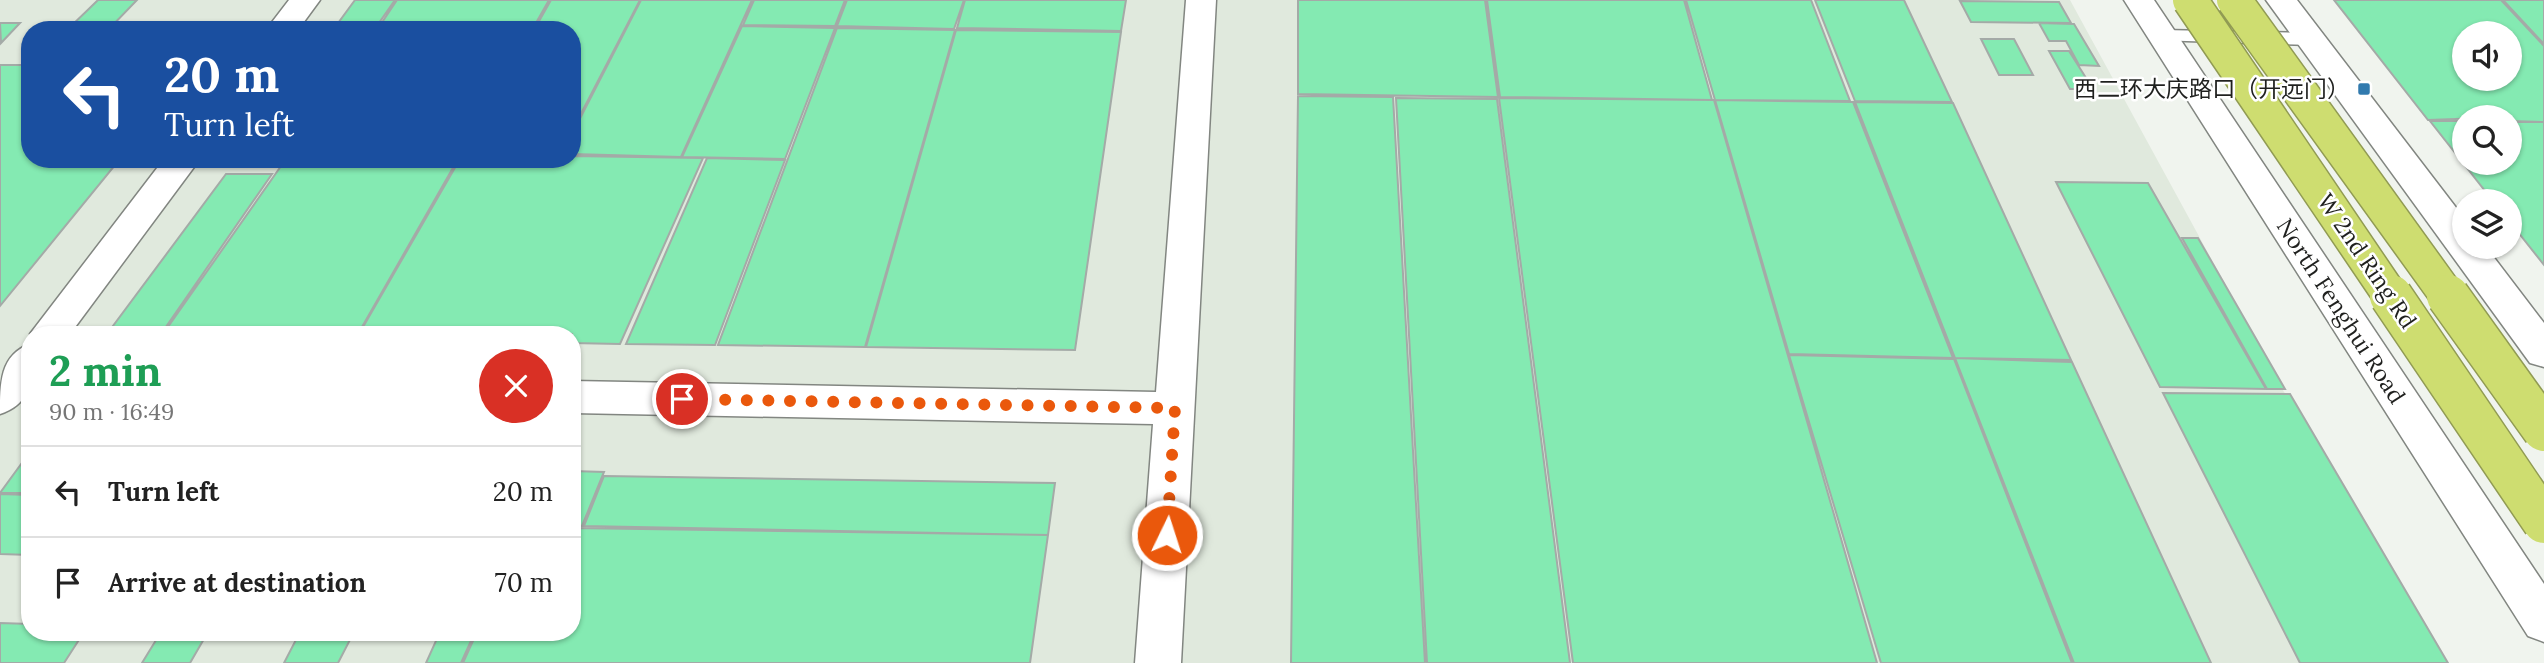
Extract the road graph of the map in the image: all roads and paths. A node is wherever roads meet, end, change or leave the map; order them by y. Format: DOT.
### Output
graph roads {
  1 [pos="304,0"];
  2 [pos="1201,0"];
  3 [pos="2139,0"];
  4 [pos="2190,0"];
  5 [pos="2206,0"];
  6 [pos="2234,0"];
  7 [pos="2281,0"];
  8 [pos="289,21"];
  9 [pos="2162,36"];
  10 [pos="2232,37"];
  11 [pos="2311,39"];
  12 [pos="176,168"];
  13 [pos="2452,229"];
  14 [pos="2475,259"];
  15 [pos="55,326"];
  16 [pos="2544,352"];
  17 [pos="581,397"];
  18 [pos="1175,408"];
  19 [pos="2544,430"];
  20 [pos="2544,522"];
  21 [pos="2544,622"];
  22 [pos="1158,663"];
  1 -- 8 [label="street"];
  2 -- 18 [label="street"];
  3 -- 9 [label="street, North Fenghui Road"];
  4 -- 20 [label="highway, W 2nd Ring Rd, bridge"];
  5 -- 10 [label="lane"];
  6 -- 19 [label="highway, W 2nd Ring Rd, bridge"];
  7 -- 11 [label="street"];
  9 -- 10 [label="lane"];
  9 -- 21 [label="street, North Fenghui Road"];
  10 -- 11 [label="lane"];
  11 -- 13 [label="street"];
  12 -- 15 [label="street"];
  14 -- 16 [label="street"];
  17 -- 18 [label="street"];
  18 -- 22 [label="street"];
}
